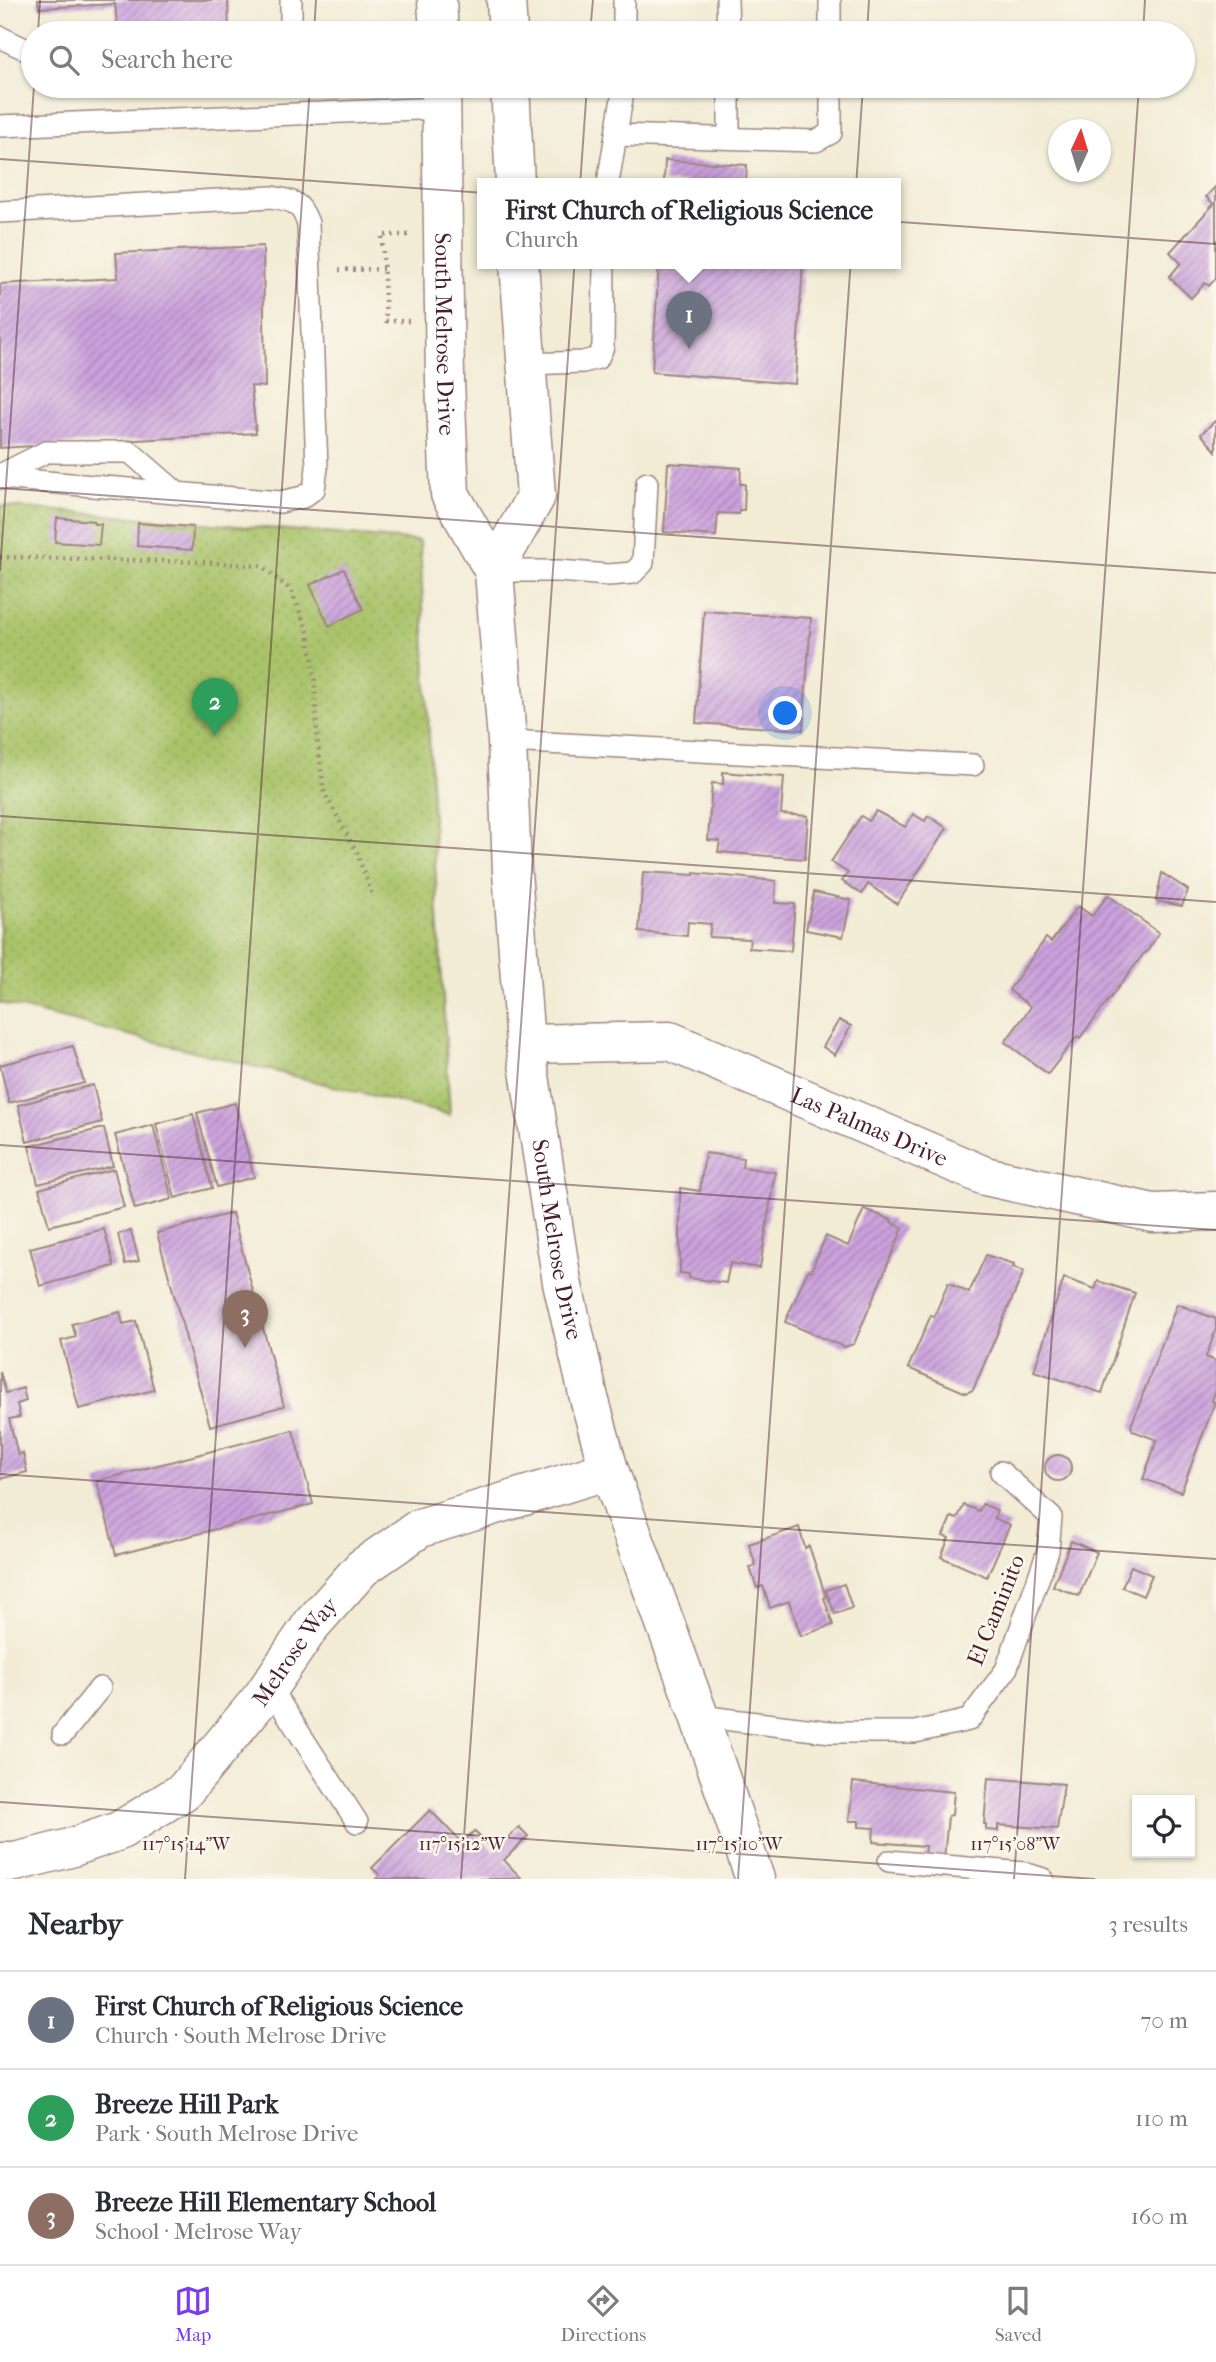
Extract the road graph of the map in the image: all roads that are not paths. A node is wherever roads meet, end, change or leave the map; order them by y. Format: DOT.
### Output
graph roads {
  1 [pos="291,0"];
  2 [pos="437,0"];
  3 [pos="506,0"];
  4 [pos="624,0"];
  5 [pos="727,0"];
  6 [pos="830,0"];
  7 [pos="291,21"];
  8 [pos="438,21"];
  9 [pos="507,21"];
  10 [pos="624,21"];
  11 [pos="728,21"];
  12 [pos="830,21"];
  13 [pos="0,37"];
  14 [pos="21,47"];
  15 [pos="427,98"];
  16 [pos="442,98"];
  17 [pos="511,98"];
  18 [pos="622,98"];
  19 [pos="729,98"];
  20 [pos="831,98"];
  21 [pos="0,126"];
  22 [pos="616,135"];
  23 [pos="729,138"];
  24 [pos="515,178"];
  25 [pos="609,178"];
  26 [pos="0,212"];
  27 [pos="519,269"];
  28 [pos="604,269"];
  29 [pos="526,364"];
  30 [pos="0,476"];
  31 [pos="647,483"];
  32 [pos="177,493"];
  33 [pos="494,571"];
  34 [pos="507,741"];
  35 [pos="972,765"];
  36 [pos="525,1044"];
  37 [pos="1216,1211"];
  38 [pos="609,1470"];
  39 [pos="1001,1472"];
  40 [pos="270,1686"];
  41 [pos="100,1688"];
  42 [pos="699,1716"];
  43 [pos="63,1734"];
  44 [pos="357,1822"];
  45 [pos="889,1861"];
  46 [pos="0,1862"];
  47 [pos="755,1879"];
  48 [pos="1042,1879"];
  1 -- 7 [label="lane"];
  2 -- 8 [label="main road"];
  3 -- 9 [label="main road"];
  4 -- 10 [label="lane"];
  5 -- 11 [label="lane"];
  6 -- 12 [label="lane"];
  13 -- 14 [label="lane"];
  15 -- 21 [label="lane"];
  16 -- 33 [label="main road, South Melrose Drive"];
  17 -- 24 [label="main road"];
  18 -- 22 [label="lane"];
  19 -- 23 [label="lane"];
  20 -- 23 [label="lane"];
  22 -- 23 [label="lane"];
  22 -- 25 [label="lane"];
  26 -- 32 [label="lane"];
  27 -- 29 [label="main road"];
  28 -- 29 [label="lane"];
  29 -- 33 [label="main road"];
  30 -- 32 [label="lane"];
  30 -- 32 [label="lane"];
  31 -- 33 [label="lane"];
  33 -- 34 [label="main road, South Melrose Drive"];
  34 -- 35 [label="lane"];
  34 -- 36 [label="main road, South Melrose Drive"];
  36 -- 37 [label="main road, Las Palmas Drive"];
  36 -- 38 [label="main road, South Melrose Drive"];
  38 -- 40 [label="main road, Melrose Way"];
  38 -- 42 [label="main road, South Melrose Drive"];
  39 -- 42 [label="lane, El Caminito"];
  40 -- 44 [label="lane"];
  40 -- 46 [label="main road, Melrose Way"];
  41 -- 43 [label="lane"];
  42 -- 47 [label="main road, South Melrose Drive"];
  45 -- 48 [label="lane"];
}
